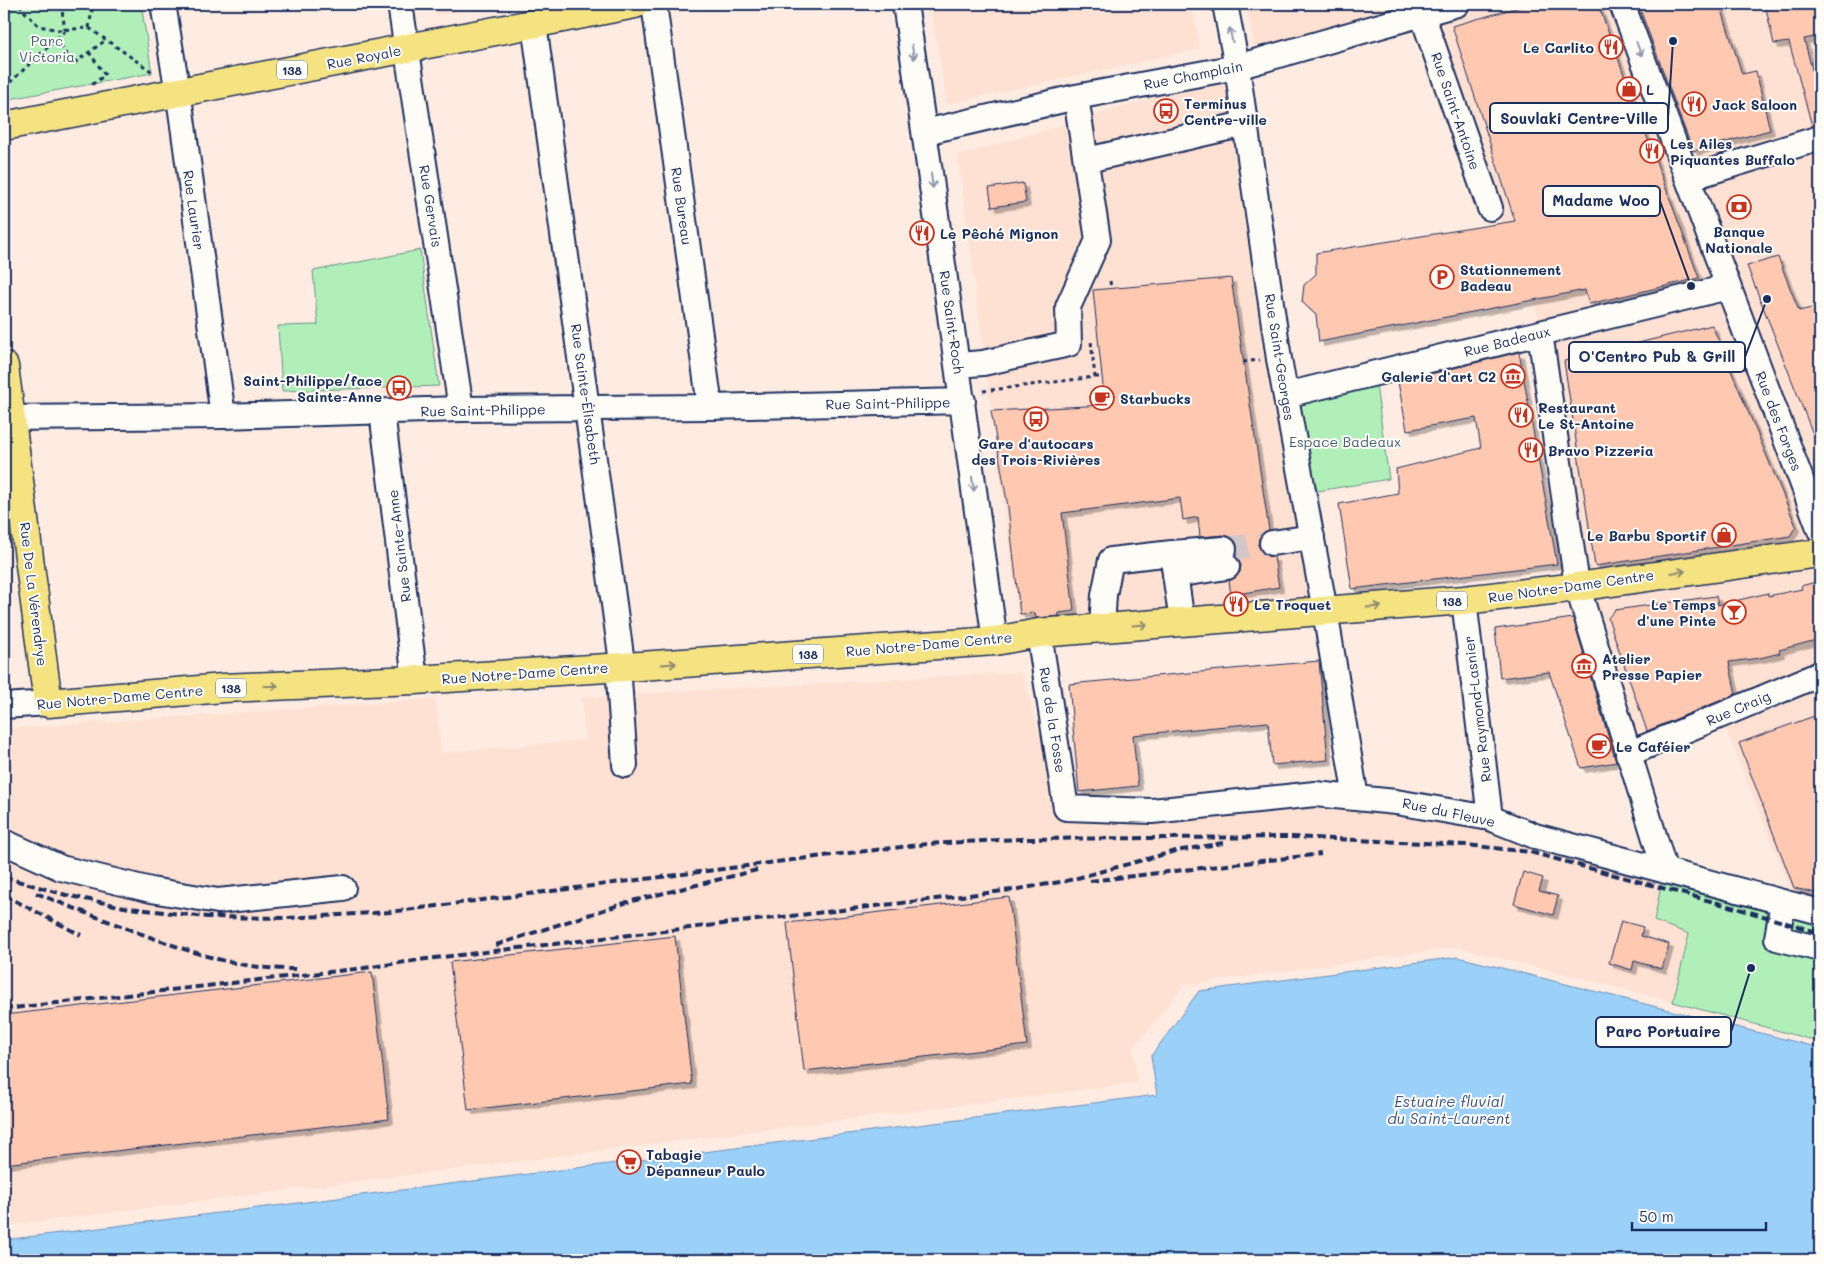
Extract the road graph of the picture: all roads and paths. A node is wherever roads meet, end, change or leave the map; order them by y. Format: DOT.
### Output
graph roads {
  1 [pos="20,4"];
  2 [pos="61,4"];
  3 [pos="93,4"];
  4 [pos="163,4"];
  5 [pos="400,4"];
  6 [pos="635,4"];
  7 [pos="654,4"];
  8 [pos="905,4"];
  9 [pos="1225,4"];
  10 [pos="1458,4"];
  11 [pos="1622,4"];
  12 [pos="1422,14"];
  13 [pos="534,24"];
  14 [pos="88,28"];
  15 [pos="65,30"];
  16 [pos="56,39"];
  17 [pos="106,40"];
  18 [pos="407,49"];
  19 [pos="89,52"];
  20 [pos="1237,67"];
  21 [pos="168,83"];
  22 [pos="4,88"];
  23 [pos="86,89"];
  24 [pos="1076,97"];
  25 [pos="1245,124"];
  26 [pos="4,126"];
  27 [pos="925,132"];
  28 [pos="1820,138"];
  29 [pos="1087,160"];
  30 [pos="1687,177"];
  31 [pos="1490,208"];
  32 [pos="1110,281"];
  33 [pos="1728,287"];
  34 [pos="1111,288"];
  35 [pos="1540,333"];
  36 [pos="958,365"];
  37 [pos="4,366"];
  38 [pos="1102,376"];
  39 [pos="1095,377"];
  40 [pos="995,390"];
  41 [pos="1286,395"];
  42 [pos="973,396"];
  43 [pos="710,407"];
  44 [pos="461,409"];
  45 [pos="588,409"];
  46 [pos="382,412"];
  47 [pos="223,416"];
  48 [pos="8,418"];
  49 [pos="1820,530"];
  50 [pos="1312,537"];
  51 [pos="1272,543"];
  52 [pos="1820,552"];
  53 [pos="1225,558"];
  54 [pos="1174,564"];
  55 [pos="1577,585"];
  56 [pos="1464,600"];
  57 [pos="1325,611"];
  58 [pos="1182,622"];
  59 [pos="1102,628"];
  60 [pos="1039,633"];
  61 [pos="996,641"];
  62 [pos="620,667"];
  63 [pos="1820,674"];
  64 [pos="415,680"];
  65 [pos="48,703"];
  66 [pos="4,706"];
  67 [pos="1628,754"];
  68 [pos="625,765"];
  69 [pos="1356,798"];
  70 [pos="1066,808"];
  71 [pos="1490,818"];
  72 [pos="4,842"];
  73 [pos="1665,871"];
  74 [pos="343,888"];
  75 [pos="1784,902"];
  76 [pos="1820,912"];
  77 [pos="1820,949"];
  1 -- 15 [label="path"];
  2 -- 15 [label="path"];
  3 -- 14 [label="path"];
  4 -- 21 [label="street, Rue Laurier"];
  5 -- 18 [label="street, Rue Gervais"];
  6 -- 13 [label="main road, Rue Royale / 138"];
  7 -- 43 [label="street, Rue Bureau"];
  8 -- 27 [label="street, Rue Saint-Roch, one-way"];
  20 -- 9 [label="street, Rue Saint-Georges, one-way"];
  10 -- 12 [label="street, Rue Champlain"];
  11 -- 30 [label="street, Rue des Forges, one-way"];
  12 -- 20 [label="street, Rue Champlain"];
  12 -- 31 [label="street, Rue Saint-Antoine"];
  13 -- 18 [label="main road, Rue Royale / 138"];
  13 -- 45 [label="street, Rue Sainte-Élisabeth"];
  14 -- 15 [label="path"];
  14 -- 17 [label="path"];
  15 -- 16 [label="path"];
  16 -- 19 [label="path"];
  16 -- 22 [label="path"];
  17 -- 19 [label="path"];
  17 -- 21 [label="path"];
  18 -- 21 [label="main road, Rue Royale / 138"];
  18 -- 44 [label="street, Rue Gervais"];
  19 -- 23 [label="path"];
  20 -- 24 [label="street, Rue Champlain"];
  20 -- 25 [label="street, Rue Saint-Georges"];
  21 -- 26 [label="main road, Rue Royale / 138"];
  21 -- 47 [label="street, Rue Laurier"];
  24 -- 27 [label="street, Rue Champlain"];
  24 -- 29 [label="street"];
  25 -- 29 [label="street"];
  25 -- 41 [label="street, Rue Saint-Georges"];
  27 -- 36 [label="street, Rue Saint-Roch, one-way"];
  28 -- 30 [label="street"];
  29 -- 36 [label="street"];
  30 -- 33 [label="street, Rue des Forges"];
  32 -- 34 [label="path"];
  33 -- 35 [label="street, Rue Badeaux"];
  33 -- 49 [label="street, Rue des Forges"];
  35 -- 41 [label="street, Rue Badeaux"];
  35 -- 55 [label="street"];
  36 -- 42 [label="street, Rue Saint-Roch"];
  37 -- 48 [label="main road, Rue De La Vérendrye"];
  38 -- 39 [label="path"];
  40 -- 42 [label="path"];
  41 -- 50 [label="street, Rue Saint-Georges"];
  42 -- 43 [label="street, Rue Saint-Philippe"];
  42 -- 61 [label="street, Rue Saint-Roch, one-way"];
  43 -- 45 [label="street, Rue Saint-Philippe"];
  44 -- 45 [label="street, Rue Saint-Philippe"];
  44 -- 46 [label="street, Rue Saint-Philippe"];
  45 -- 62 [label="street, Rue Sainte-Élisabeth"];
  46 -- 47 [label="street, Rue Saint-Philippe"];
  46 -- 64 [label="street, Rue Sainte-Anne"];
  47 -- 48 [label="street, Rue Saint-Philippe"];
  48 -- 65 [label="main road, Rue De La Vérendrye"];
  50 -- 51 [label="street"];
  50 -- 57 [label="street, Rue Saint-Georges"];
  55 -- 52 [label="main road, Rue Notre-Dame Centre / 138, one-way"];
  53 -- 54 [label="street"];
  54 -- 58 [label="street"];
  54 -- 59 [label="street"];
  55 -- 56 [label="main road, Rue Notre-Dame Centre / 138"];
  55 -- 67 [label="street"];
  57 -- 56 [label="main road, Rue Notre-Dame Centre / 138, one-way"];
  56 -- 71 [label="street, Rue Raymond-Lasnier"];
  57 -- 58 [label="main road, Rue Notre-Dame Centre / 138"];
  57 -- 69 [label="street, Rue Saint-Georges"];
  59 -- 58 [label="main road, Rue Notre-Dame Centre / 138, one-way"];
  59 -- 60 [label="main road, Rue Notre-Dame Centre / 138"];
  60 -- 61 [label="main road, Rue Notre-Dame Centre / 138"];
  60 -- 70 [label="street, Rue de la Fosse"];
  62 -- 61 [label="main road, Rue Notre-Dame Centre / 138, one-way"];
  62 -- 64 [label="main road, Rue Notre-Dame Centre"];
  62 -- 68 [label="street, Rue Sainte-Élisabeth"];
  63 -- 67 [label="street, Rue Craig"];
  65 -- 64 [label="main road, Rue Notre-Dame Centre / 138, one-way"];
  65 -- 66 [label="street, Rue Notre-Dame Centre"];
  67 -- 73 [label="street"];
  69 -- 70 [label="street, Rue du Fleuve"];
  69 -- 71 [label="street, Rue du Fleuve"];
  71 -- 73 [label="street, Rue du Fleuve"];
  72 -- 74 [label="street"];
  73 -- 75 [label="street, Rue du Fleuve"];
  75 -- 76 [label="street, Rue du Fleuve"];
  75 -- 77 [label="street"];
}
